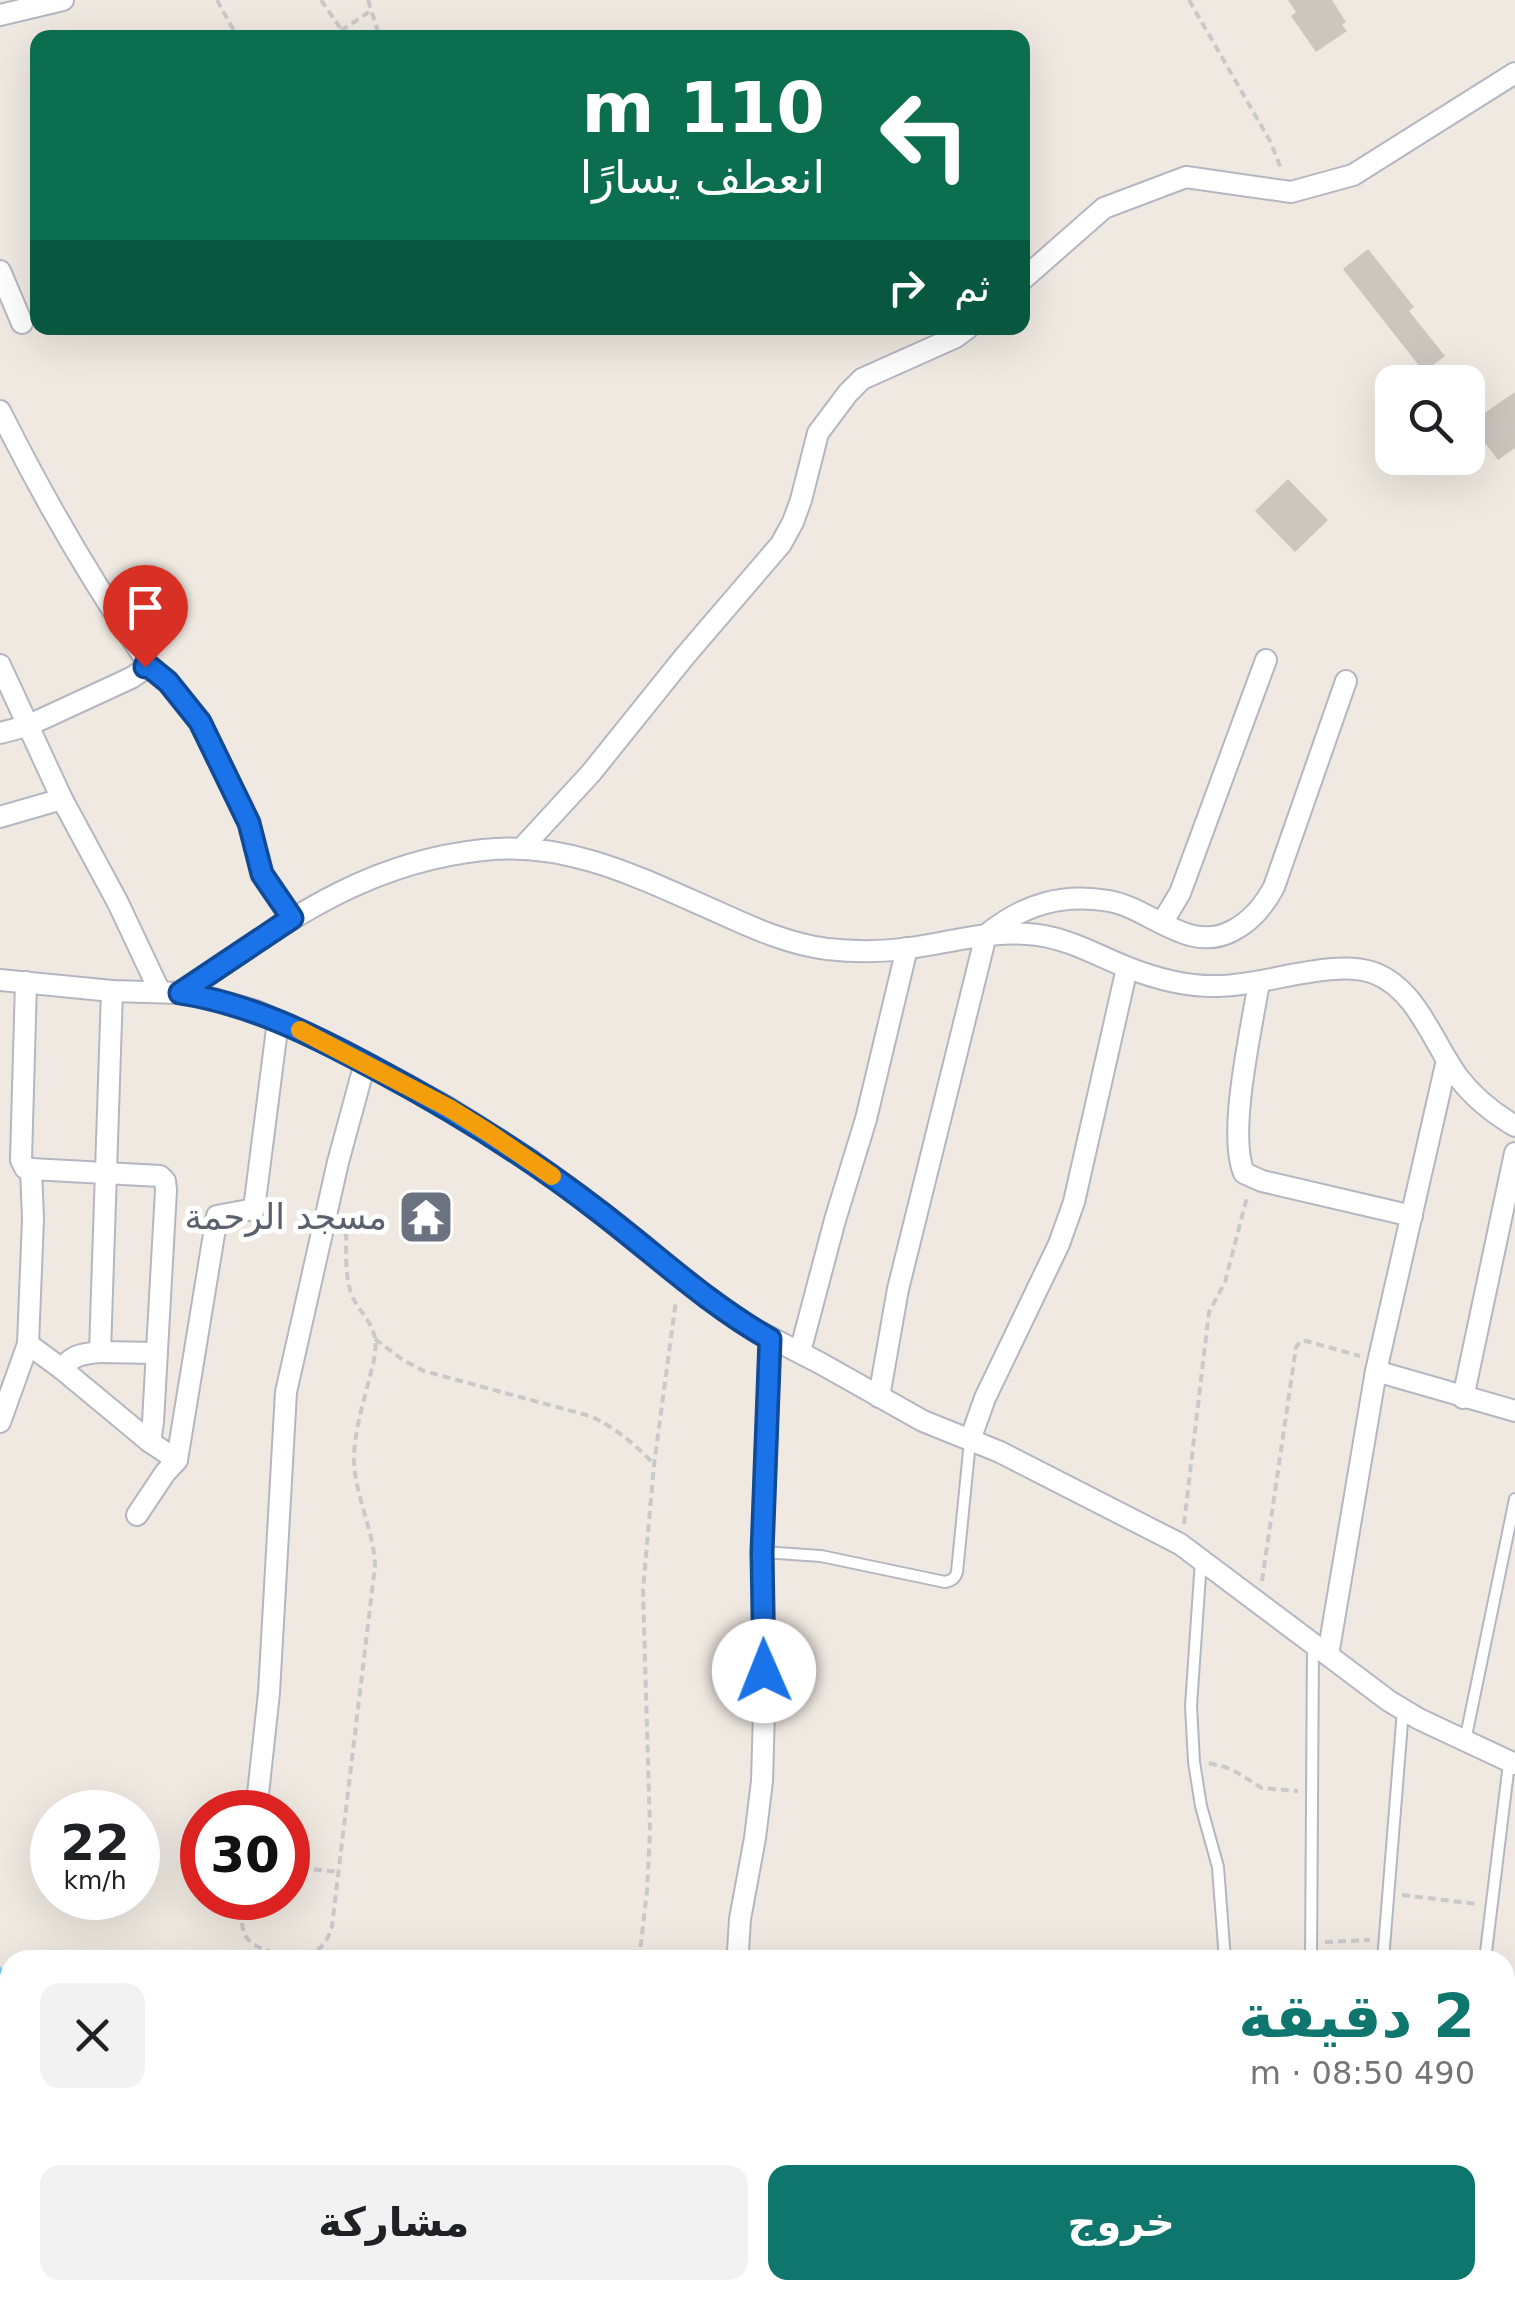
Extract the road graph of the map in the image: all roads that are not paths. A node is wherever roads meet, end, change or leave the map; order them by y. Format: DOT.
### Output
graph roads {
  1 [pos="63,0"];
  2 [pos="33,4"];
  3 [pos="0,15"];
  4 [pos="1515,74"];
  5 [pos="0,271"];
  6 [pos="1030,273"];
  7 [pos="22,322"];
  8 [pos="960,335"];
  9 [pos="0,411"];
  10 [pos="1266,660"];
  11 [pos="146,664"];
  12 [pos="0,665"];
  13 [pos="1346,681"];
  14 [pos="27,726"];
  15 [pos="0,733"];
  16 [pos="62,799"];
  17 [pos="0,817"];
  18 [pos="522,848"];
  19 [pos="292,918"];
  20 [pos="1162,923"];
  21 [pos="986,935"];
  22 [pos="907,948"];
  23 [pos="1127,968"];
  24 [pos="0,980"];
  25 [pos="26,982"];
  26 [pos="1260,982"];
  27 [pos="112,991"];
  28 [pos="170,992"];
  29 [pos="278,1020"];
  30 [pos="1447,1060"];
  31 [pos="365,1063"];
  32 [pos="1515,1126"];
  33 [pos="1515,1153"];
  34 [pos="31,1169"];
  35 [pos="107,1172"];
  36 [pos="1412,1216"];
  37 [pos="770,1339"];
  38 [pos="28,1344"];
  39 [pos="100,1352"];
  40 [pos="800,1352"];
  41 [pos="156,1353"];
  42 [pos="1378,1366"];
  43 [pos="62,1369"];
  44 [pos="879,1397"];
  45 [pos="1463,1398"];
  46 [pos="1515,1411"];
  47 [pos="0,1422"];
  48 [pos="970,1440"];
  49 [pos="150,1442"];
  50 [pos="177,1460"];
  51 [pos="1515,1499"];
  52 [pos="137,1516"];
  53 [pos="762,1552"];
  54 [pos="1202,1558"];
  55 [pos="1320,1649"];
  56 [pos="1403,1710"];
  57 [pos="1465,1741"];
  58 [pos="1512,1763"];
  59 [pos="258,1790"];
  60 [pos="738,1950"];
  61 [pos="1223,1950"];
  62 [pos="1310,1950"];
  63 [pos="1384,1950"];
  64 [pos="1486,1950"];
  1 -- 2 [label="street"];
  2 -- 3 [label="street"];
  4 -- 6 [label="street"];
  5 -- 7 [label="street"];
  8 -- 18 [label="street"];
  9 -- 11 [label="street"];
  10 -- 20 [label="street"];
  11 -- 14 [label="street"];
  11 -- 19 [label="lane"];
  12 -- 14 [label="street"];
  13 -- 20 [label="street"];
  14 -- 15 [label="street"];
  14 -- 16 [label="street"];
  16 -- 17 [label="street"];
  16 -- 28 [label="street"];
  18 -- 19 [label="street"];
  18 -- 22 [label="street"];
  19 -- 28 [label="street"];
  20 -- 21 [label="street"];
  21 -- 22 [label="street"];
  21 -- 23 [label="street"];
  21 -- 44 [label="street"];
  22 -- 40 [label="street"];
  23 -- 26 [label="street"];
  23 -- 48 [label="street"];
  24 -- 25 [label="street"];
  25 -- 27 [label="street"];
  25 -- 34 [label="street"];
  26 -- 30 [label="street"];
  26 -- 36 [label="street"];
  27 -- 28 [label="street"];
  27 -- 35 [label="street"];
  28 -- 29 [label="street"];
  29 -- 31 [label="street"];
  29 -- 50 [label="street"];
  30 -- 32 [label="street"];
  30 -- 36 [label="street"];
  31 -- 37 [label="street"];
  31 -- 59 [label="street"];
  33 -- 45 [label="street"];
  34 -- 35 [label="street"];
  34 -- 38 [label="street"];
  35 -- 39 [label="street"];
  35 -- 41 [label="street"];
  36 -- 42 [label="street"];
  37 -- 40 [label="street"];
  37 -- 53 [label="street"];
  38 -- 43 [label="street"];
  38 -- 47 [label="street"];
  39 -- 41 [label="street"];
  39 -- 43 [label="street"];
  40 -- 44 [label="street"];
  41 -- 49 [label="street"];
  42 -- 45 [label="street"];
  42 -- 55 [label="street"];
  43 -- 49 [label="street"];
  44 -- 48 [label="street"];
  45 -- 46 [label="street"];
  48 -- 53 [label="lane"];
  48 -- 54 [label="street"];
  49 -- 50 [label="street"];
  50 -- 52 [label="street"];
  51 -- 57 [label="lane"];
  53 -- 60 [label="street"];
  54 -- 55 [label="street"];
  54 -- 61 [label="lane"];
  55 -- 56 [label="street"];
  55 -- 62 [label="lane"];
  56 -- 57 [label="street"];
  56 -- 63 [label="lane"];
  57 -- 58 [label="street"];
  58 -- 64 [label="lane"];
}
